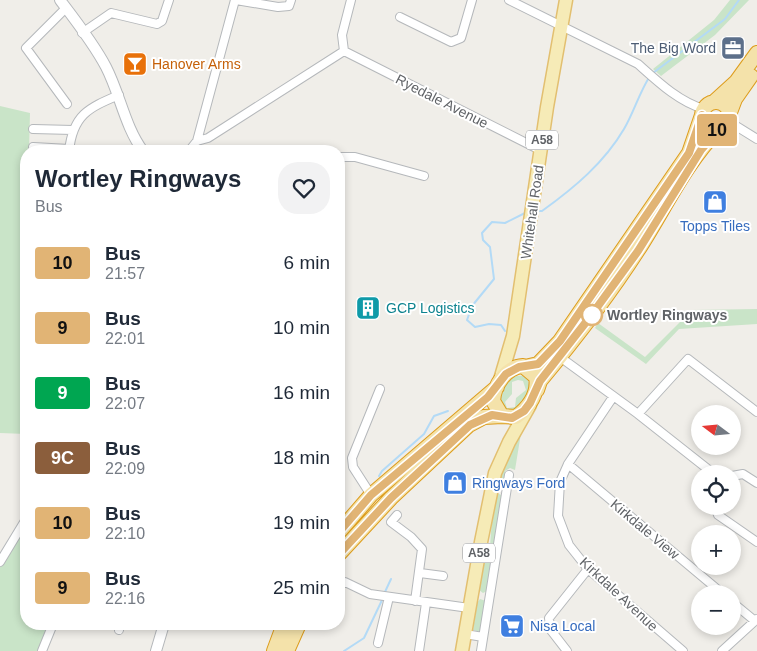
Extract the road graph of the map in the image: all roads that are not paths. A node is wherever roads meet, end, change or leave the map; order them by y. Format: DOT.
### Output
graph roads {
  1 [pos="169,0"];
  2 [pos="236,0"];
  3 [pos="291,0"];
  4 [pos="351,0"];
  5 [pos="472,0"];
  6 [pos="509,0"];
  7 [pos="566,0"];
  8 [pos="63,4"];
  9 [pos="400,17"];
  10 [pos="562,25"];
  11 [pos="82,32"];
  12 [pos="344,51"];
  13 [pos="757,53"];
  14 [pos="757,68"];
  15 [pos="119,95"];
  16 [pos="67,104"];
  17 [pos="706,109"];
  18 [pos="726,122"];
  19 [pos="33,129"];
  20 [pos="73,130"];
  21 [pos="757,139"];
  22 [pos="197,141"];
  23 [pos="70,145"];
  24 [pos="140,145"];
  25 [pos="194,145"];
  26 [pos="540,150"];
  27 [pos="345,158"];
  28 [pos="424,176"];
  29 [pos="513,336"];
  30 [pos="560,357"];
  31 [pos="524,367"];
  32 [pos="498,384"];
  33 [pos="380,389"];
  34 [pos="537,390"];
  35 [pos="613,397"];
  36 [pos="530,403"];
  37 [pos="757,412"];
  38 [pos="638,414"];
  39 [pos="502,416"];
  40 [pos="509,442"];
  41 [pos="568,464"];
  42 [pos="703,465"];
  43 [pos="422,468"];
  44 [pos="741,474"];
  45 [pos="509,475"];
  46 [pos="757,483"];
  47 [pos="492,487"];
  48 [pos="506,490"];
  49 [pos="371,495"];
  50 [pos="397,515"];
  51 [pos="718,515"];
  52 [pos="345,525"];
  53 [pos="20,529"];
  54 [pos="757,542"];
  55 [pos="345,548"];
  56 [pos="0,562"];
  57 [pos="588,569"];
  58 [pos="420,573"];
  59 [pos="443,576"];
  60 [pos="345,582"];
  61 [pos="712,585"];
  62 [pos="472,594"];
  63 [pos="389,597"];
  64 [pos="490,597"];
  65 [pos="415,601"];
  66 [pos="426,603"];
  67 [pos="469,608"];
  68 [pos="741,609"];
  69 [pos="756,620"];
  70 [pos="51,630"];
  71 [pos="162,630"];
  72 [pos="282,630"];
  73 [pos="296,630"];
  74 [pos="465,634"];
  75 [pos="483,637"];
  76 [pos="378,643"];
  77 [pos="42,651"];
  78 [pos="156,651"];
  79 [pos="274,651"];
  80 [pos="287,651"];
  81 [pos="419,651"];
  82 [pos="462,651"];
  83 [pos="481,651"];
  84 [pos="567,651"];
  85 [pos="683,651"];
  86 [pos="722,651"];
  1 -- 11 [label="street"];
  2 -- 3 [label="street"];
  2 -- 22 [label="street"];
  4 -- 12 [label="street"];
  5 -- 9 [label="street"];
  6 -- 10 [label="street"];
  7 -- 10 [label="main road, Whitehall Road / A58"];
  8 -- 11 [label="street"];
  8 -- 16 [label="street"];
  10 -- 17 [label="street"];
  10 -- 26 [label="main road, Whitehall Road / A58"];
  11 -- 15 [label="street"];
  12 -- 22 [label="street"];
  12 -- 26 [label="street, Ryedale Avenue"];
  13 -- 17 [label="highway"];
  14 -- 18 [label="highway"];
  15 -- 20 [label="street"];
  15 -- 24 [label="street"];
  17 -- 18 [label="highway"];
  17 -- 18 [label="highway"];
  17 -- 31 [label="highway"];
  18 -- 21 [label="street"];
  18 -- 30 [label="highway"];
  19 -- 20 [label="street"];
  20 -- 23 [label="street"];
  22 -- 25 [label="street"];
  26 -- 29 [label="main road, Whitehall Road / A58"];
  27 -- 28 [label="street"];
  29 -- 31 [label="main road, Whitehall Road / A58"];
  29 -- 32 [label="main road, Whitehall Road / A58"];
  30 -- 34 [label="highway"];
  30 -- 35 [label="street"];
  31 -- 32 [label="highway"];
  31 -- 34 [label="highway"];
  32 -- 39 [label="highway"];
  32 -- 49 [label="highway"];
  33 -- 49 [label="street"];
  34 -- 36 [label="highway"];
  35 -- 38 [label="street"];
  35 -- 41 [label="street, Kirkdale Avenue"];
  36 -- 39 [label="highway"];
  36 -- 40 [label="main road, A58"];
  37 -- 38 [label="street"];
  38 -- 42 [label="street"];
  39 -- 40 [label="main road"];
  39 -- 43 [label="highway"];
  40 -- 47 [label="main road, A58"];
  41 -- 57 [label="street, Kirkdale Avenue"];
  41 -- 61 [label="street, Kirkdale View"];
  43 -- 49 [label="highway"];
  43 -- 55 [label="highway"];
  44 -- 46 [label="street"];
  45 -- 48 [label="street"];
  47 -- 48 [label="street"];
  47 -- 62 [label="main road, A58"];
  48 -- 64 [label="street"];
  49 -- 52 [label="highway"];
  50 -- 58 [label="street"];
  51 -- 54 [label="street"];
  53 -- 56 [label="street"];
  57 -- 84 [label="street"];
  57 -- 85 [label="street, Kirkdale Avenue"];
  58 -- 59 [label="street"];
  58 -- 65 [label="street"];
  60 -- 63 [label="street"];
  62 -- 64 [label="street"];
  62 -- 67 [label="main road, A58"];
  63 -- 65 [label="street"];
  63 -- 76 [label="street"];
  64 -- 75 [label="street"];
  65 -- 66 [label="street"];
  66 -- 67 [label="street"];
  66 -- 81 [label="street"];
  67 -- 74 [label="main road, A58"];
  68 -- 69 [label="street"];
  69 -- 86 [label="street"];
  70 -- 77 [label="street"];
  71 -- 78 [label="street"];
  72 -- 79 [label="highway"];
  73 -- 80 [label="highway"];
  74 -- 75 [label="street"];
  74 -- 82 [label="main road, A58"];
  75 -- 83 [label="street"];
}
